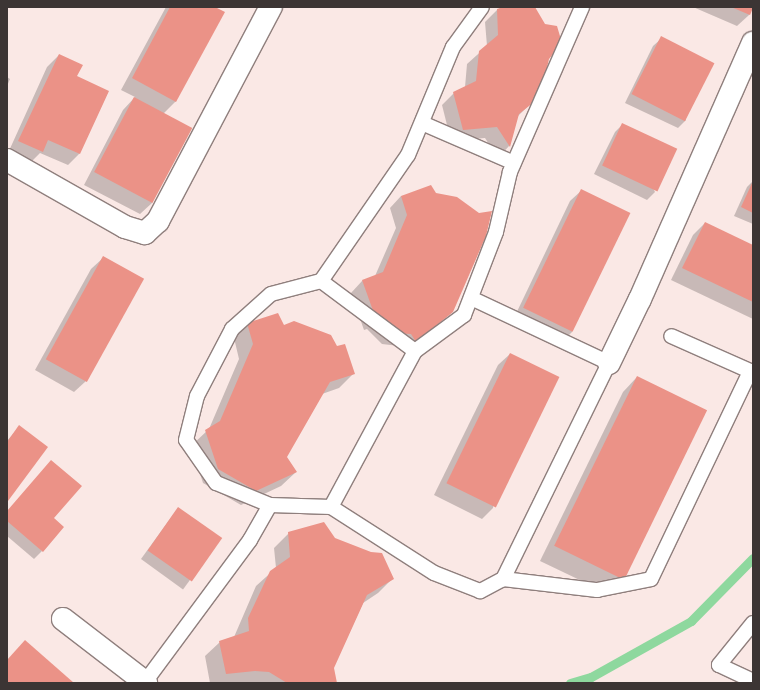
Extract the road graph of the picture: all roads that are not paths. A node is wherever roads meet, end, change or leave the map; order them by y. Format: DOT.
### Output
graph roads {
  1 [pos="271,7"];
  2 [pos="482,7"];
  3 [pos="582,7"];
  4 [pos="753,43"];
  5 [pos="422,123"];
  6 [pos="7,160"];
  7 [pos="514,163"];
  8 [pos="320,281"];
  9 [pos="471,298"];
  10 [pos="671,336"];
  11 [pos="415,351"];
  12 [pos="609,362"];
  13 [pos="270,505"];
  14 [pos="331,507"];
  15 [pos="503,579"];
  16 [pos="63,619"];
  17 [pos="753,624"];
  18 [pos="753,681"];
  19 [pos="146,683"];
  1 -- 6 [label="street"];
  2 -- 5 [label="lane"];
  3 -- 7 [label="lane"];
  4 -- 12 [label="street"];
  5 -- 7 [label="lane"];
  5 -- 8 [label="lane"];
  7 -- 9 [label="lane"];
  8 -- 11 [label="lane"];
  8 -- 13 [label="lane"];
  9 -- 11 [label="lane"];
  9 -- 12 [label="lane"];
  10 -- 15 [label="lane"];
  11 -- 14 [label="lane"];
  12 -- 15 [label="lane"];
  13 -- 14 [label="lane"];
  13 -- 19 [label="lane"];
  14 -- 15 [label="lane"];
  16 -- 19 [label="street"];
  17 -- 18 [label="lane"];
}
